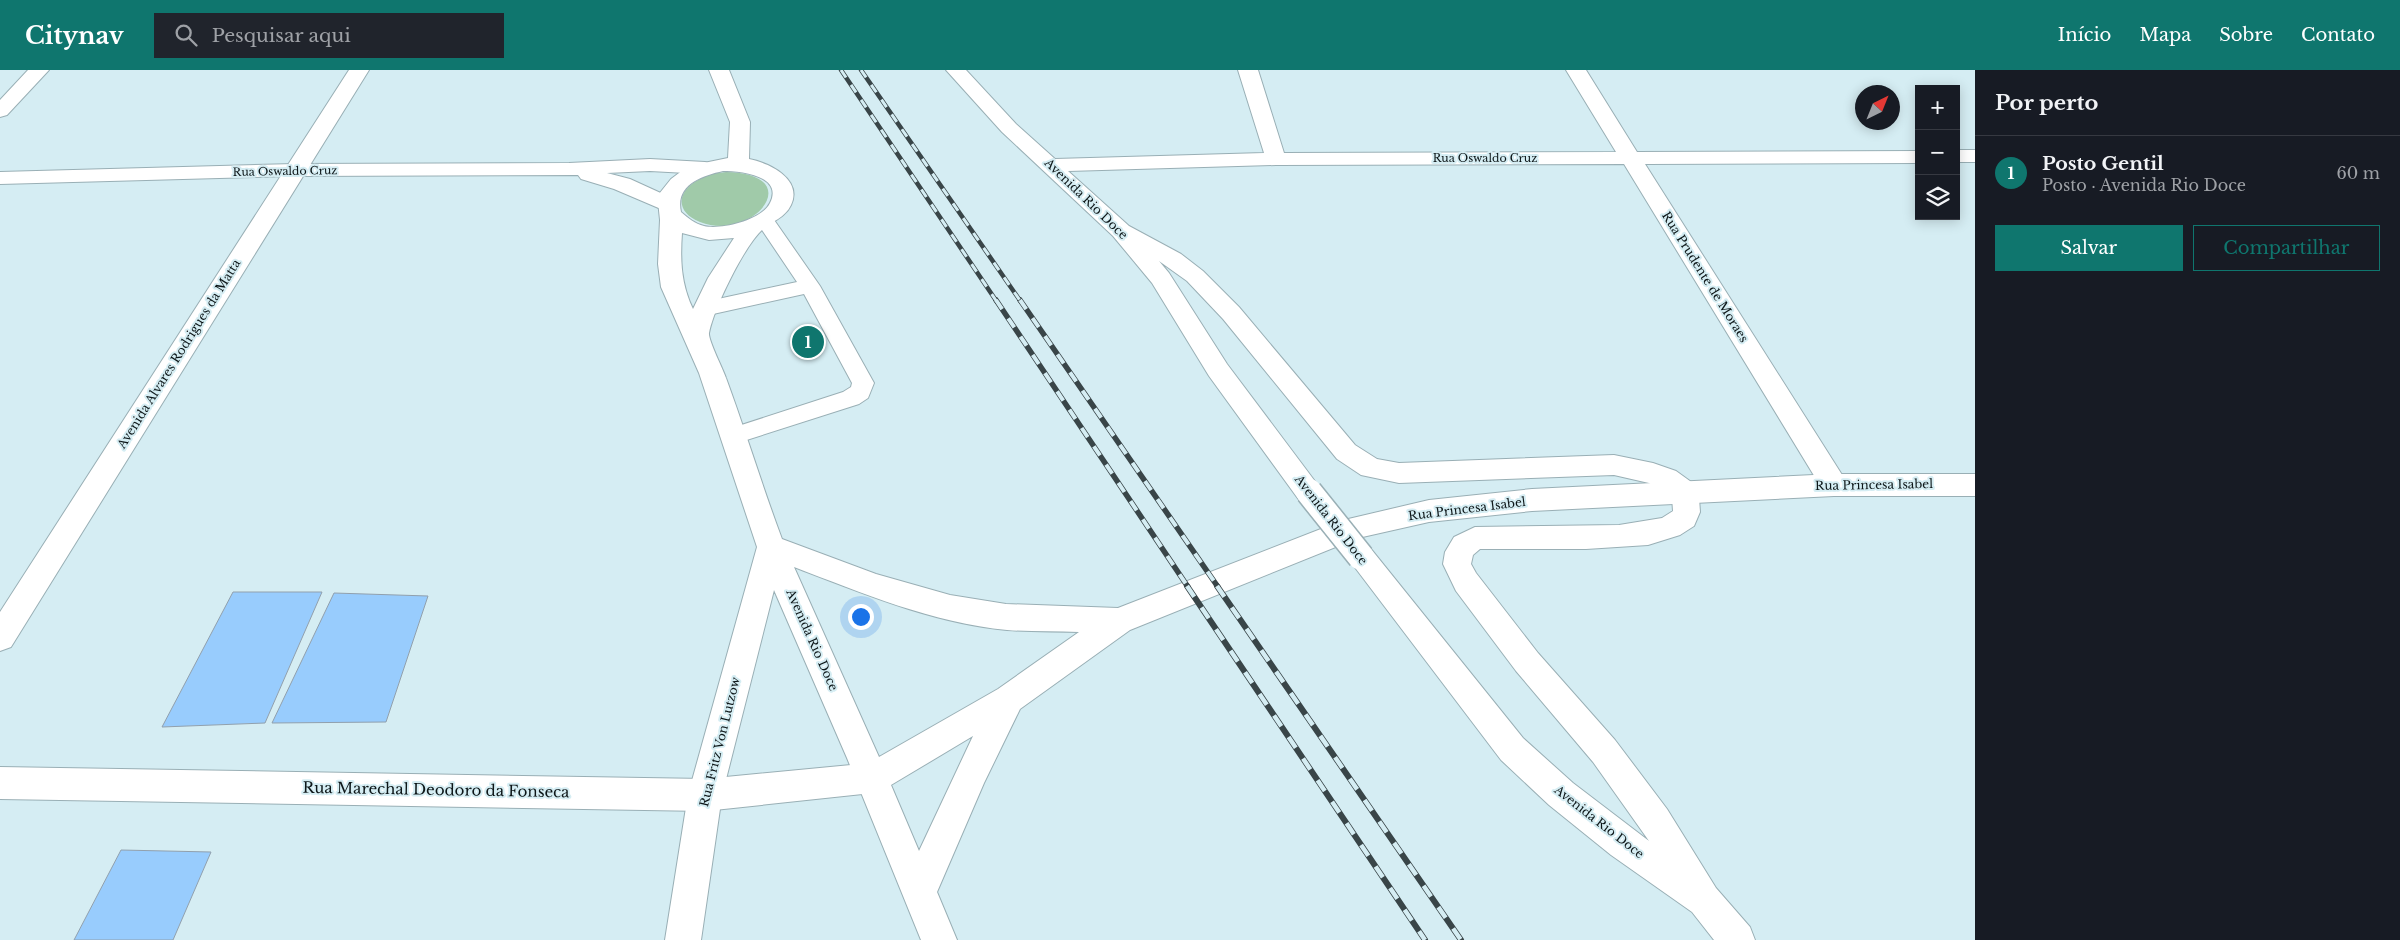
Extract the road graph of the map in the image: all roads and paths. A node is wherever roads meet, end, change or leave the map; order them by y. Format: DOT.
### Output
graph roads {
  1 [pos="39,70"];
  2 [pos="359,70"];
  3 [pos="719,70"];
  4 [pos="956,70"];
  5 [pos="1248,70"];
  6 [pos="1576,70"];
  7 [pos="0,112"];
  8 [pos="1915,156"];
  9 [pos="1960,156"];
  10 [pos="1975,156"];
  11 [pos="1631,158"];
  12 [pos="1276,159"];
  13 [pos="738,164"];
  14 [pos="1050,165"];
  15 [pos="705,168"];
  16 [pos="295,170"];
  17 [pos="569,170"];
  18 [pos="0,178"];
  19 [pos="670,211"];
  20 [pos="760,223"];
  21 [pos="1120,231"];
  22 [pos="810,286"];
  23 [pos="704,309"];
  24 [pos="696,336"];
  25 [pos="734,436"];
  26 [pos="1834,485"];
  27 [pos="1975,485"];
  28 [pos="1684,492"];
  29 [pos="771,547"];
  30 [pos="1120,621"];
  31 [pos="0,638"];
  32 [pos="1009,699"];
  33 [pos="872,778"];
  34 [pos="0,783"];
  35 [pos="705,795"];
  36 [pos="919,892"];
  37 [pos="1704,900"];
  38 [pos="683,940"];
  39 [pos="939,940"];
  40 [pos="1737,940"];
  1 -- 7 [label="street"];
  2 -- 16 [label="street, Avenida Alvares Rodrigues da Matta"];
  3 -- 13 [label="street"];
  4 -- 14 [label="street, Avenida Rio Doce"];
  5 -- 12 [label="street"];
  6 -- 11 [label="street, Rua Prudente de Moraes"];
  8 -- 11 [label="street, Rua Oswaldo Cruz"];
  9 -- 10 [label="street"];
  11 -- 12 [label="street, Rua Oswaldo Cruz"];
  11 -- 26 [label="street, Rua Prudente de Moraes"];
  12 -- 14 [label="street, Rua Oswaldo Cruz"];
  13 -- 15 [label="street"];
  13 -- 20 [label="street"];
  14 -- 21 [label="street, Avenida Rio Doce"];
  15 -- 17 [label="street, Rua Oswaldo Cruz"];
  15 -- 19 [label="street"];
  16 -- 17 [label="street, Rua Oswaldo Cruz"];
  16 -- 18 [label="street, Rua Oswaldo Cruz"];
  16 -- 31 [label="street, Avenida Alvares Rodrigues da Matta"];
  17 -- 19 [label="street, Rua Oswaldo Cruz"];
  19 -- 20 [label="street"];
  19 -- 24 [label="street, Avenida Rio Doce"];
  20 -- 22 [label="lane"];
  20 -- 23 [label="street"];
  21 -- 28 [label="street"];
  21 -- 37 [label="street, Avenida Rio Doce, bridge"];
  22 -- 23 [label="lane"];
  22 -- 25 [label="lane"];
  23 -- 24 [label="street"];
  24 -- 25 [label="street, Avenida Rio Doce"];
  25 -- 29 [label="street, Avenida Rio Doce"];
  26 -- 27 [label="street, Rua Princesa Isabel"];
  26 -- 28 [label="street, Rua Princesa Isabel"];
  28 -- 30 [label="street, Rua Princesa Isabel"];
  28 -- 37 [label="street"];
  29 -- 30 [label="street"];
  29 -- 33 [label="street, Avenida Rio Doce"];
  29 -- 35 [label="street, Rua Fritz Von Lutzow"];
  30 -- 32 [label="street"];
  32 -- 33 [label="street"];
  32 -- 36 [label="street"];
  33 -- 35 [label="street, Rua Marechal Deodoro da Fonseca"];
  33 -- 36 [label="street, Avenida Rio Doce"];
  34 -- 35 [label="street, Rua Marechal Deodoro da Fonseca"];
  35 -- 38 [label="street, Rua Fritz Von Lutzow"];
  36 -- 39 [label="street, Avenida Rio Doce"];
  37 -- 40 [label="street, Avenida Rio Doce"];
}
